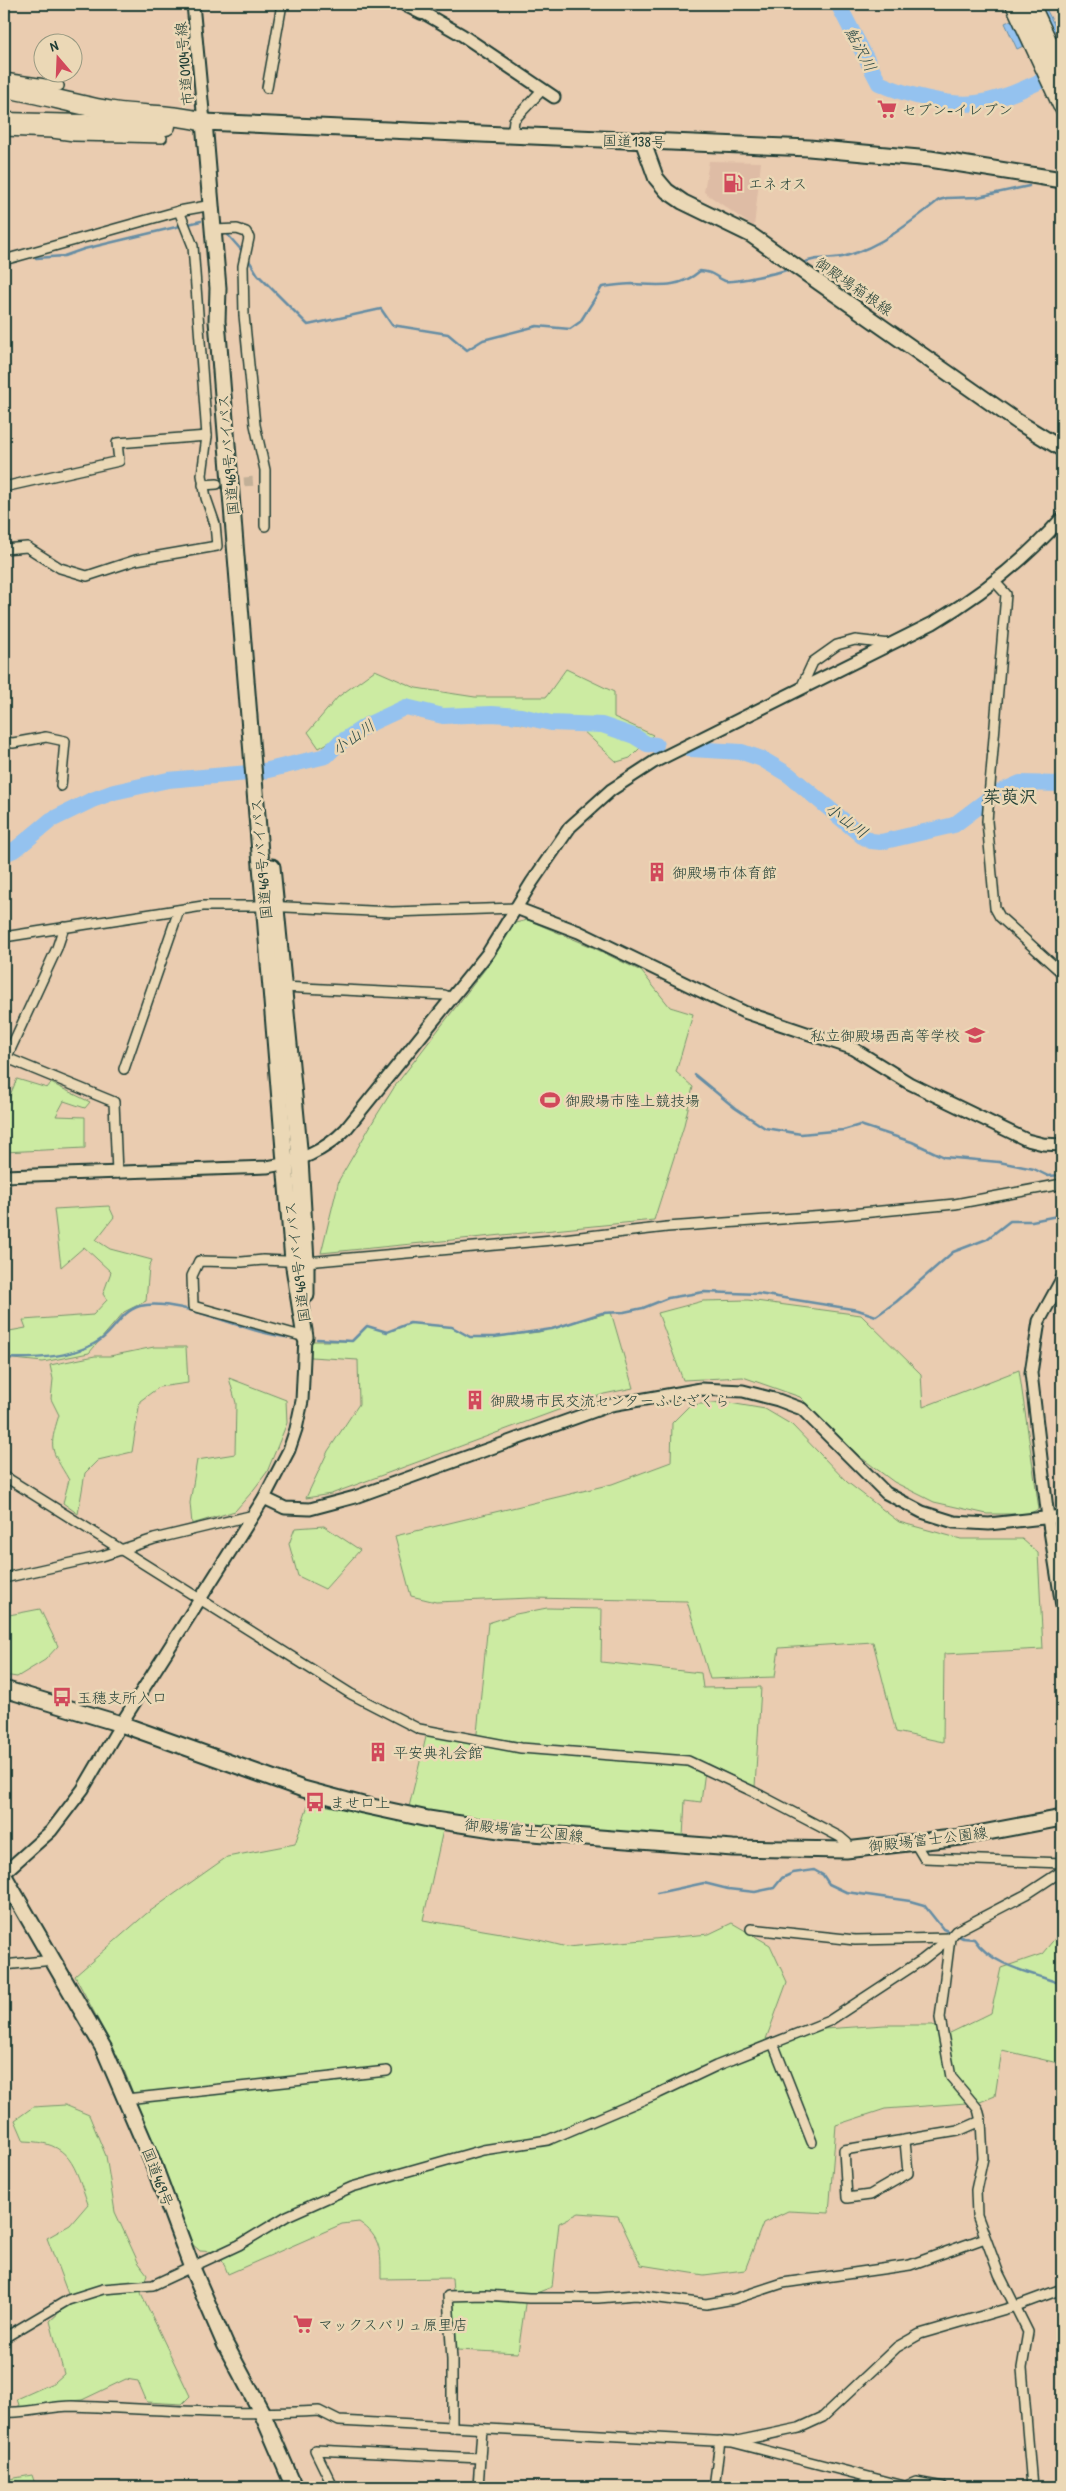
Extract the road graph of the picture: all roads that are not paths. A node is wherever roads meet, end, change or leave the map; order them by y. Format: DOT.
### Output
graph roads {
  1 [pos="193,4"];
  2 [pos="282,4"];
  3 [pos="406,4"];
  4 [pos="1015,4"];
  5 [pos="1030,4"];
  6 [pos="422,12"];
  7 [pos="1062,73"];
  8 [pos="4,78"];
  9 [pos="59,86"];
  10 [pos="4,88"];
  11 [pos="267,88"];
  12 [pos="543,89"];
  13 [pos="554,97"];
  14 [pos="1062,105"];
  15 [pos="4,122"];
  16 [pos="204,122"];
  17 [pos="4,131"];
  18 [pos="126,131"];
  19 [pos="512,136"];
  20 [pos="162,138"];
  21 [pos="642,142"];
  22 [pos="1062,180"];
  23 [pos="212,205"];
  24 [pos="179,212"];
  25 [pos="214,230"];
  26 [pos="4,260"];
  27 [pos="207,436"];
  28 [pos="1062,449"];
  29 [pos="265,479"];
  30 [pos="255,480"];
  31 [pos="217,484"];
  32 [pos="203,485"];
  33 [pos="4,487"];
  34 [pos="1062,518"];
  35 [pos="265,526"];
  36 [pos="4,549"];
  37 [pos="995,582"];
  38 [pos="891,644"];
  39 [pos="800,688"];
  40 [pos="4,742"];
  41 [pos="61,786"];
  42 [pos="271,906"];
  43 [pos="516,908"];
  44 [pos="178,910"];
  45 [pos="64,928"];
  46 [pos="4,937"];
  47 [pos="1062,973"];
  48 [pos="283,987"];
  49 [pos="451,998"];
  50 [pos="5,1061"];
  51 [pos="124,1069"];
  52 [pos="1062,1144"];
  53 [pos="293,1162"];
  54 [pos="117,1173"];
  55 [pos="4,1176"];
  56 [pos="1062,1184"];
  57 [pos="300,1262"];
  58 [pos="1062,1279"];
  59 [pos="305,1336"];
  60 [pos="4,1476"];
  61 [pos="264,1498"];
  62 [pos="254,1515"];
  63 [pos="1062,1516"];
  64 [pos="1048,1518"];
  65 [pos="122,1549"];
  66 [pos="4,1578"];
  67 [pos="199,1599"];
  68 [pos="1062,1606"];
  69 [pos="4,1689"];
  70 [pos="121,1724"];
  71 [pos="1062,1818"];
  72 [pos="915,1843"];
  73 [pos="846,1850"];
  74 [pos="1062,1863"];
  75 [pos="1062,1871"];
  76 [pos="4,1875"];
  77 [pos="752,1930"];
  78 [pos="950,1938"];
  79 [pos="53,1960"];
  80 [pos="4,1965"];
  81 [pos="773,2043"];
  82 [pos="387,2071"];
  83 [pos="126,2099"];
  84 [pos="981,2121"];
  85 [pos="905,2141"];
  86 [pos="812,2142"];
  87 [pos="985,2238"];
  88 [pos="192,2268"];
  89 [pos="1062,2289"];
  90 [pos="1016,2306"];
  91 [pos="4,2338"];
  92 [pos="4,2412"];
  93 [pos="262,2413"];
  94 [pos="452,2428"];
  95 [pos="482,2430"];
  96 [pos="720,2441"];
  97 [pos="732,2442"];
  98 [pos="480,2458"];
  99 [pos="907,2486"];
  100 [pos="294,2487"];
  101 [pos="332,2487"];
  102 [pos="478,2487"];
  103 [pos="714,2487"];
  104 [pos="942,2487"];
  105 [pos="1032,2487"];
  1 -- 16 [label="street, 市道0104号線"];
  2 -- 11 [label="street"];
  3 -- 6 [label="main road"];
  4 -- 14 [label="highway"];
  5 -- 7 [label="highway"];
  6 -- 12 [label="street"];
  8 -- 9 [label="street"];
  10 -- 16 [label="highway"];
  12 -- 13 [label="street"];
  12 -- 19 [label="street"];
  15 -- 18 [label="highway"];
  16 -- 18 [label="highway"];
  16 -- 19 [label="main road, 国道138号"];
  16 -- 23 [label="main road, 国道469号バイパス"];
  17 -- 18 [label="street"];
  18 -- 20 [label="street"];
  19 -- 21 [label="main road, 国道138号"];
  21 -- 22 [label="main road, 国道138号"];
  21 -- 28 [label="main road, 御殿場箱根線"];
  23 -- 24 [label="street"];
  23 -- 25 [label="main road, 国道469号バイパス"];
  24 -- 26 [label="street"];
  24 -- 27 [label="street"];
  25 -- 29 [label="street"];
  25 -- 42 [label="main road, 国道469号バイパス"];
  27 -- 32 [label="street"];
  27 -- 33 [label="street"];
  29 -- 30 [label="street"];
  29 -- 35 [label="street"];
  31 -- 32 [label="street"];
  32 -- 36 [label="street"];
  34 -- 37 [label="street"];
  37 -- 38 [label="street"];
  37 -- 47 [label="street"];
  38 -- 39 [label="street"];
  38 -- 39 [label="street"];
  39 -- 43 [label="street"];
  40 -- 41 [label="street"];
  42 -- 43 [label="street"];
  42 -- 44 [label="street"];
  42 -- 48 [label="main road, 国道469号バイパス"];
  42 -- 53 [label="main road, 国道469号バイパス"];
  43 -- 49 [label="street"];
  43 -- 52 [label="street"];
  44 -- 45 [label="street"];
  44 -- 51 [label="street"];
  45 -- 46 [label="street"];
  45 -- 50 [label="street"];
  48 -- 49 [label="street"];
  48 -- 53 [label="main road, 国道469号バイパス"];
  49 -- 53 [label="street"];
  50 -- 54 [label="street"];
  53 -- 54 [label="street"];
  53 -- 57 [label="main road, 国道469号バイパス"];
  54 -- 55 [label="street"];
  56 -- 57 [label="street"];
  57 -- 59 [label="main road, 国道469号バイパス"];
  57 -- 59 [label="street"];
  58 -- 64 [label="street"];
  59 -- 61 [label="street"];
  60 -- 65 [label="street"];
  61 -- 62 [label="street"];
  61 -- 64 [label="street"];
  62 -- 65 [label="street"];
  62 -- 67 [label="street"];
  63 -- 64 [label="street"];
  64 -- 68 [label="street"];
  65 -- 66 [label="street"];
  65 -- 67 [label="street"];
  67 -- 70 [label="street"];
  67 -- 73 [label="street"];
  69 -- 70 [label="main road, 御殿場富士公園線"];
  70 -- 73 [label="main road, 御殿場富士公園線"];
  70 -- 76 [label="street"];
  71 -- 72 [label="main road, 御殿場富士公園線"];
  72 -- 73 [label="main road, 御殿場富士公園線"];
  72 -- 74 [label="street"];
  75 -- 78 [label="street"];
  76 -- 79 [label="main road, 国道469号"];
  77 -- 78 [label="street"];
  78 -- 81 [label="street"];
  78 -- 84 [label="street"];
  79 -- 80 [label="street"];
  79 -- 83 [label="main road, 国道469号"];
  81 -- 86 [label="street"];
  81 -- 88 [label="street"];
  82 -- 83 [label="street"];
  83 -- 88 [label="main road, 国道469号"];
  84 -- 85 [label="street"];
  84 -- 87 [label="street"];
  85 -- 85 [label="street"];
  87 -- 90 [label="street"];
  87 -- 94 [label="street"];
  88 -- 91 [label="street"];
  88 -- 93 [label="main road, 国道469号"];
  89 -- 90 [label="street"];
  90 -- 97 [label="street"];
  90 -- 105 [label="street"];
  92 -- 93 [label="street"];
  93 -- 94 [label="street"];
  93 -- 100 [label="main road, 国道469号"];
  94 -- 95 [label="street"];
  95 -- 96 [label="street"];
  95 -- 98 [label="street"];
  96 -- 97 [label="street"];
  96 -- 103 [label="street"];
  97 -- 99 [label="street"];
  98 -- 101 [label="street"];
  98 -- 102 [label="street"];
  99 -- 104 [label="street"];
}
